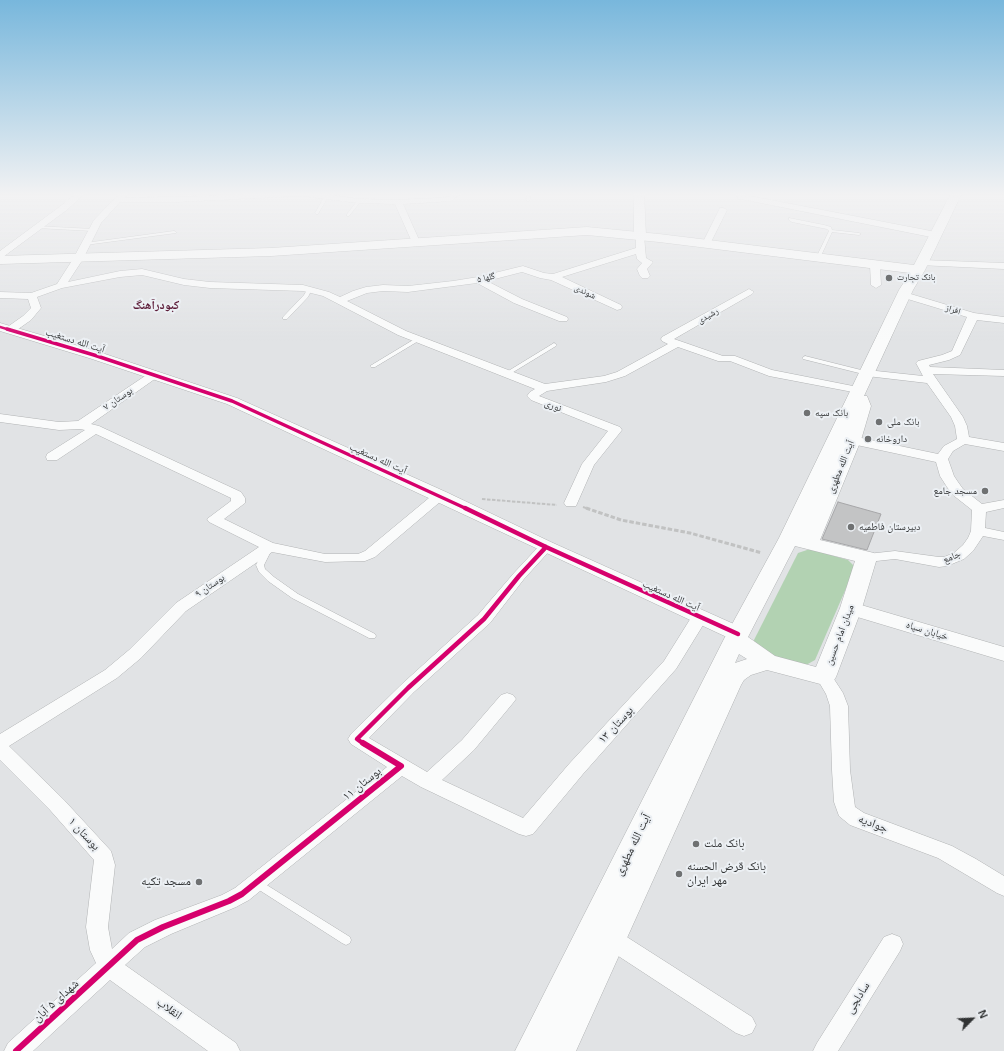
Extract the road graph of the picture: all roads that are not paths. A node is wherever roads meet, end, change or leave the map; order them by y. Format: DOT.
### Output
graph roads {
  1 [pos="16,242"];
  2 [pos="99,242"];
  3 [pos="416,242"];
  4 [pos="640,242"];
  5 [pos="690,242"];
  6 [pos="826,242"];
  7 [pos="932,242"];
  8 [pos="85,244"];
  9 [pos="706,244"];
  10 [pos="942,249"];
  11 [pos="640,250"];
  12 [pos="0,254"];
  13 [pos="818,258"];
  14 [pos="78,259"];
  15 [pos="0,260"];
  16 [pos="922,263"];
  17 [pos="875,265"];
  18 [pos="1004,266"];
  19 [pos="645,276"];
  20 [pos="553,277"];
  21 [pos="478,280"];
  22 [pos="876,285"];
  23 [pos="60,286"];
  24 [pos="310,289"];
  25 [pos="749,292"];
  26 [pos="0,295"];
  27 [pos="904,295"];
  28 [pos="32,296"];
  29 [pos="338,300"];
  30 [pos="617,307"];
  31 [pos="973,316"];
  32 [pos="285,318"];
  33 [pos="563,319"];
  34 [pos="1004,320"];
  35 [pos="4,329"];
  36 [pos="418,339"];
  37 [pos="677,343"];
  38 [pos="554,345"];
  39 [pos="805,358"];
  40 [pos="373,366"];
  41 [pos="925,370"];
  42 [pos="508,373"];
  43 [pos="867,373"];
  44 [pos="1004,373"];
  45 [pos="155,374"];
  46 [pos="931,380"];
  47 [pos="544,388"];
  48 [pos="858,390"];
  49 [pos="0,418"];
  50 [pos="81,425"];
  51 [pos="96,428"];
  52 [pos="852,440"];
  53 [pos="963,440"];
  54 [pos="1004,447"];
  55 [pos="52,457"];
  56 [pos="942,458"];
  57 [pos="443,498"];
  58 [pos="571,504"];
  59 [pos="1004,504"];
  60 [pos="979,509"];
  61 [pos="978,531"];
  62 [pos="1004,536"];
  63 [pos="799,540"];
  64 [pos="269,547"];
  65 [pos="546,547"];
  66 [pos="867,558"];
  67 [pos="851,608"];
  68 [pos="700,617"];
  69 [pos="372,636"];
  70 [pos="737,636"];
  71 [pos="1004,654"];
  72 [pos="767,662"];
  73 [pos="824,677"];
  74 [pos="507,699"];
  75 [pos="0,743"];
  76 [pos="0,749"];
  77 [pos="401,766"];
  78 [pos="428,782"];
  79 [pos="256,883"];
  80 [pos="1004,887"];
  81 [pos="611,939"];
  82 [pos="346,940"];
  83 [pos="892,944"];
  84 [pos="110,967"];
  85 [pos="744,1025"];
  86 [pos="16,1051"];
  87 [pos="228,1051"];
  88 [pos="532,1051"];
  89 [pos="559,1051"];
  90 [pos="825,1051"];
  1 -- 12 [label="street"];
  2 -- 8 [label="lane"];
  3 -- 14 [label="main road"];
  4 -- 11 [label="street"];
  5 -- 9 [label="main road"];
  6 -- 13 [label="lane"];
  7 -- 16 [label="main road, آیت الله مطهری"];
  8 -- 14 [label="street"];
  9 -- 13 [label="main road"];
  10 -- 16 [label="main road"];
  11 -- 19 [label="street"];
  11 -- 20 [label="street, گلها ۵"];
  13 -- 17 [label="main road"];
  14 -- 15 [label="main road"];
  14 -- 23 [label="street"];
  16 -- 17 [label="main road"];
  16 -- 18 [label="street"];
  16 -- 27 [label="main road, آیت الله مطهری"];
  17 -- 22 [label="street"];
  20 -- 21 [label="street, گلها ۵"];
  20 -- 30 [label="street, شوندی"];
  21 -- 29 [label="street, گلها ۵"];
  21 -- 33 [label="street"];
  23 -- 24 [label="street"];
  23 -- 28 [label="street"];
  24 -- 29 [label="street"];
  24 -- 32 [label="lane"];
  25 -- 37 [label="street, رشیدی"];
  26 -- 28 [label="street"];
  27 -- 31 [label="street, افراز"];
  27 -- 43 [label="main road, آیت الله مطهری"];
  28 -- 35 [label="street"];
  29 -- 36 [label="street"];
  31 -- 34 [label="street, افراز"];
  31 -- 41 [label="street"];
  35 -- 45 [label="street, آیت الله دستغیب"];
  36 -- 40 [label="lane"];
  36 -- 42 [label="street"];
  37 -- 47 [label="street, نوری"];
  37 -- 48 [label="street"];
  38 -- 42 [label="lane"];
  39 -- 43 [label="lane"];
  41 -- 44 [label="street"];
  41 -- 46 [label="street"];
  42 -- 47 [label="street"];
  43 -- 46 [label="street"];
  43 -- 48 [label="main road, آیت الله مطهری"];
  45 -- 50 [label="street, بوستان ۷"];
  45 -- 57 [label="street, آیت الله دستغیب"];
  46 -- 53 [label="street"];
  47 -- 58 [label="street, نوری"];
  48 -- 52 [label="main road, آیت الله مطهری"];
  48 -- 63 [label="main road, آیت الله مطهری"];
  49 -- 50 [label="street"];
  50 -- 51 [label="street"];
  51 -- 55 [label="street"];
  51 -- 64 [label="street"];
  52 -- 56 [label="street"];
  52 -- 63 [label="main road, آیت الله مطهری"];
  53 -- 54 [label="street"];
  53 -- 56 [label="street"];
  56 -- 60 [label="street"];
  57 -- 64 [label="street"];
  57 -- 65 [label="street, آیت الله دستغیب"];
  59 -- 60 [label="street"];
  60 -- 61 [label="street, جامع"];
  61 -- 62 [label="street"];
  61 -- 66 [label="street, جامع"];
  63 -- 66 [label="main road"];
  63 -- 70 [label="main road"];
  64 -- 69 [label="lane"];
  64 -- 75 [label="street, بوستان ۹"];
  65 -- 68 [label="street, آیت الله دستغیب"];
  65 -- 77 [label="street, بوستان ۱۱"];
  66 -- 67 [label="main road, میدان امام حسین"];
  67 -- 71 [label="street, خیابان سپاه"];
  67 -- 73 [label="main road, میدان امام حسین"];
  68 -- 70 [label="street, آیت الله دستغیب"];
  68 -- 78 [label="street, بوستان ۱۳"];
  70 -- 72 [label="main road, میدان امام حسین"];
  70 -- 88 [label="main road, آیت الله مطهری"];
  72 -- 73 [label="main road, میدان امام حسین"];
  72 -- 81 [label="main road, آیت الله مطهری"];
  73 -- 80 [label="street, جوادیه"];
  74 -- 78 [label="street"];
  76 -- 84 [label="street, بوستان ۱"];
  77 -- 78 [label="street"];
  77 -- 79 [label="street, بوستان ۱۱"];
  79 -- 82 [label="lane"];
  79 -- 84 [label="street, بوستان ۱۱"];
  81 -- 85 [label="street"];
  81 -- 89 [label="main road, آیت الله مطهری"];
  83 -- 90 [label="street, سادلجی"];
  84 -- 86 [label="street, شهدای ۵ آبان"];
  84 -- 87 [label="street, انقلاب"];
}
